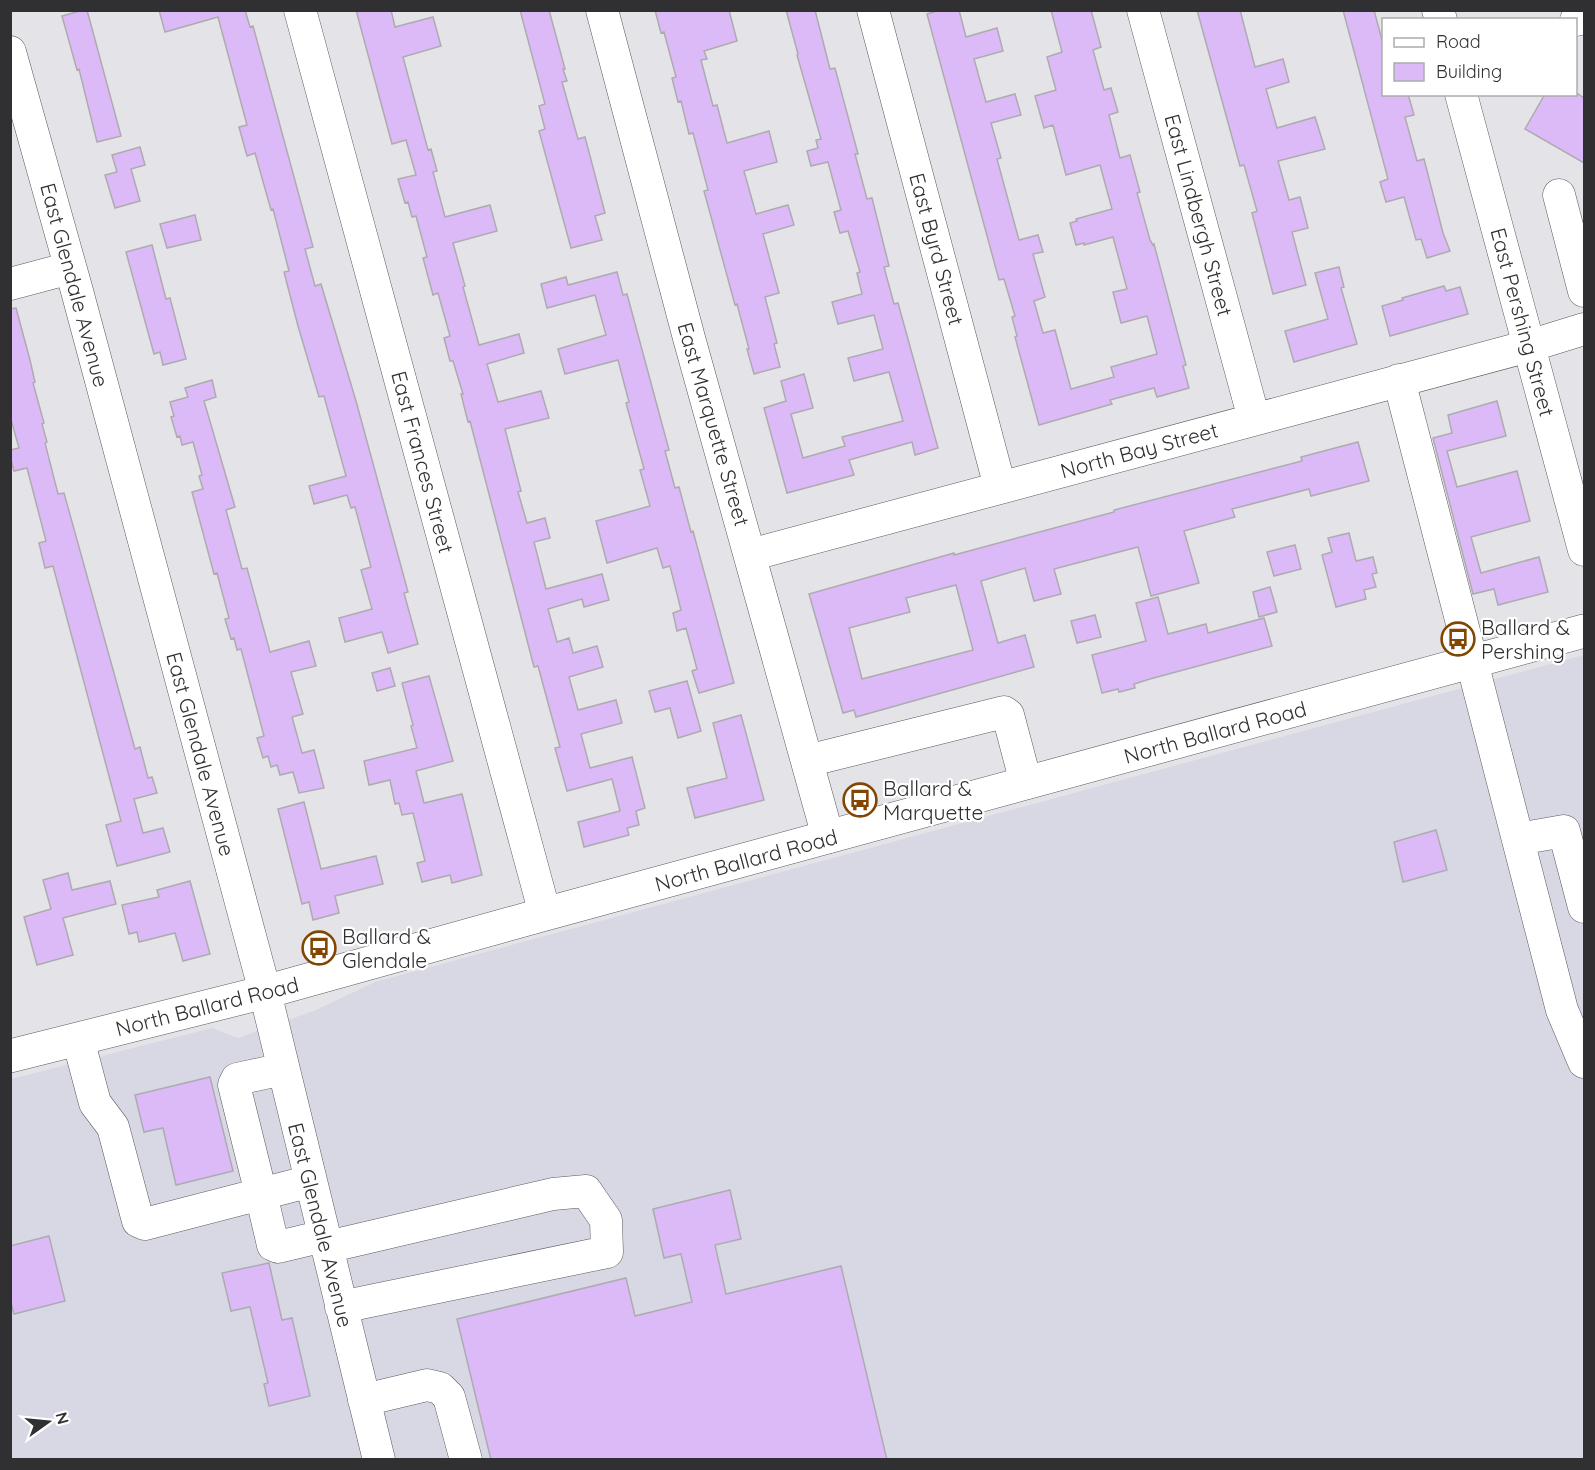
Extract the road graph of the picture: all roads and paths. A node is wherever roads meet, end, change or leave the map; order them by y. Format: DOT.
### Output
graph roads {
  1 [pos="300,10"];
  2 [pos="602,10"];
  3 [pos="873,10"];
  4 [pos="1143,10"];
  5 [pos="10,52"];
  6 [pos="1462,96"];
  7 [pos="1559,195"];
  8 [pos="70,268"];
  9 [pos="10,284"];
  10 [pos="1584,291"];
  11 [pos="1584,329"];
  12 [pos="1529,346"];
  13 [pos="1399,380"];
  14 [pos="1254,419"];
  15 [pos="1000,487"];
  16 [pos="1584,550"];
  17 [pos="750,555"];
  18 [pos="1584,631"];
  19 [pos="1473,661"];
  20 [pos="807,761"];
  21 [pos="1026,783"];
  22 [pos="828,837"];
  23 [pos="1519,839"];
  24 [pos="1584,907"];
  25 [pos="545,914"];
  26 [pos="265,992"];
  27 [pos="78,1039"];
  28 [pos="10,1056"];
  29 [pos="1584,1062"];
  30 [pos="283,1069"];
  31 [pos="311,1181"];
  32 [pos="261,1194"];
  33 [pos="326,1241"];
  34 [pos="341,1307"];
  35 [pos="364,1400"];
  36 [pos="379,1460"];
  37 [pos="465,1460"];
  1 -- 25 [label="street, East Frances Street"];
  2 -- 17 [label="street, East Marquette Street"];
  3 -- 15 [label="street, East Byrd Street"];
  4 -- 14 [label="street, East Lindbergh Street"];
  5 -- 8 [label="street, East Glendale Avenue"];
  6 -- 12 [label="street, East Pershing Street"];
  7 -- 10 [label="street"];
  8 -- 9 [label="street"];
  8 -- 26 [label="street, East Glendale Avenue"];
  11 -- 12 [label="street, North Bay Street"];
  12 -- 13 [label="street, North Bay Street"];
  12 -- 16 [label="street, East Pershing Street"];
  13 -- 14 [label="street, North Bay Street"];
  13 -- 19 [label="street"];
  14 -- 15 [label="street, North Bay Street"];
  15 -- 17 [label="street, North Bay Street"];
  17 -- 20 [label="street, East Marquette Street"];
  18 -- 19 [label="main road, North Ballard Road"];
  19 -- 21 [label="main road, North Ballard Road"];
  19 -- 23 [label="street"];
  20 -- 21 [label="street"];
  20 -- 22 [label="street, East Marquette Street"];
  21 -- 22 [label="main road, North Ballard Road"];
  22 -- 25 [label="main road, North Ballard Road"];
  23 -- 24 [label="street"];
  23 -- 29 [label="street"];
  25 -- 26 [label="main road, North Ballard Road"];
  26 -- 27 [label="main road, North Ballard Road"];
  26 -- 30 [label="street, East Glendale Avenue"];
  27 -- 28 [label="main road, North Ballard Road"];
  27 -- 32 [label="street"];
  30 -- 31 [label="street, East Glendale Avenue"];
  30 -- 32 [label="street"];
  31 -- 32 [label="street"];
  31 -- 33 [label="street, East Glendale Avenue"];
  32 -- 33 [label="street"];
  33 -- 34 [label="street, East Glendale Avenue"];
  33 -- 34 [label="street"];
  34 -- 35 [label="street, East Glendale Avenue"];
  35 -- 36 [label="street, East Glendale Avenue"];
  35 -- 37 [label="street"];
}
